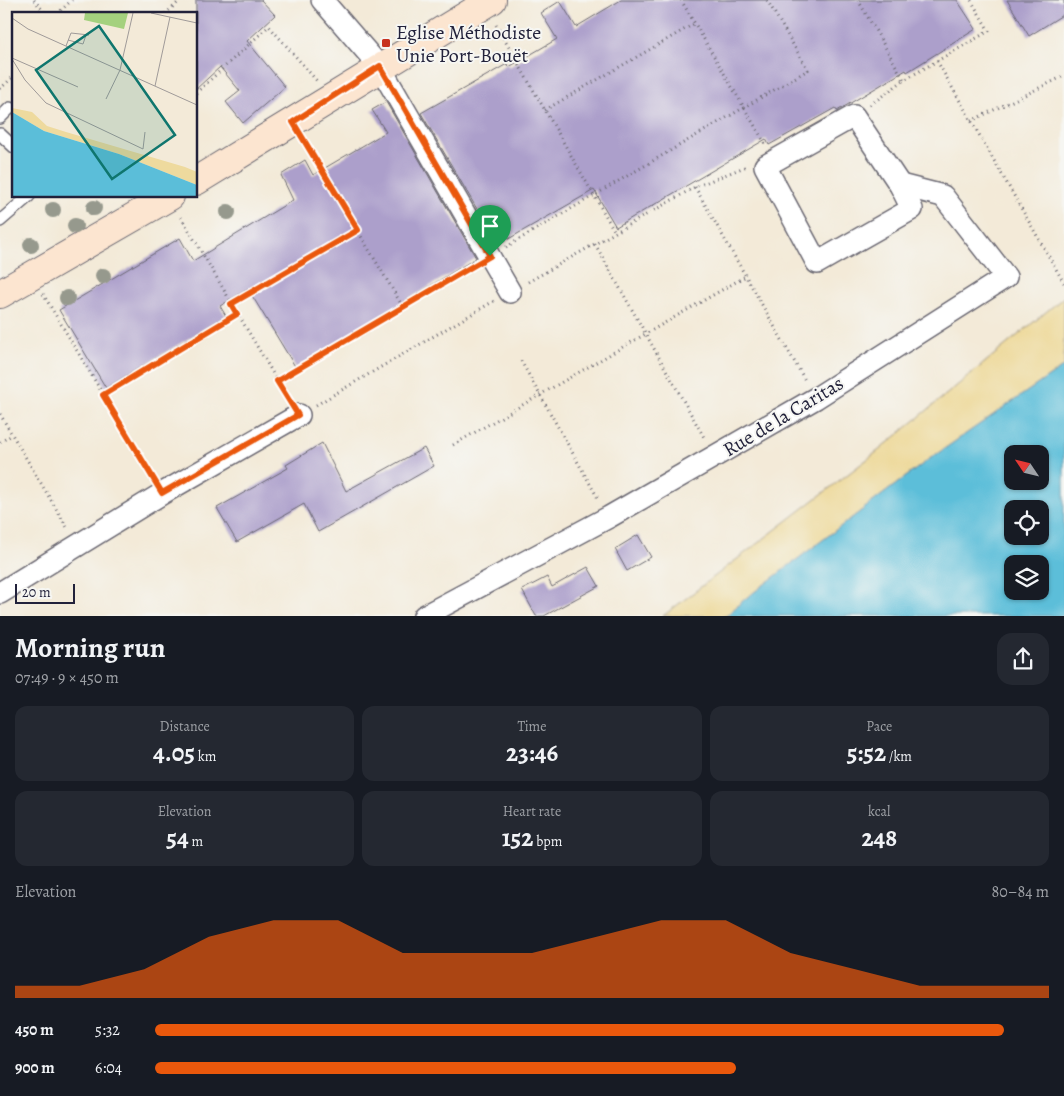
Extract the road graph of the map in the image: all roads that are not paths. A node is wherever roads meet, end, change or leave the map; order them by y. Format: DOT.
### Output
graph roads {
  1 [pos="322,0"];
  2 [pos="488,2"];
  3 [pos="380,66"];
  4 [pos="10,108"];
  5 [pos="0,118"];
  6 [pos="0,134"];
  7 [pos="12,145"];
  8 [pos="198,179"];
  9 [pos="900,185"];
  10 [pos="27,198"];
  11 [pos="168,198"];
  12 [pos="0,221"];
  13 [pos="510,292"];
  14 [pos="0,294"];
  15 [pos="298,415"];
  16 [pos="0,594"];
  17 [pos="424,616"];
  1 -- 3 [label="street"];
  2 -- 3 [label="main road"];
  3 -- 8 [label="main road"];
  3 -- 13 [label="street"];
  4 -- 5 [label="lane"];
  6 -- 7 [label="lane"];
  9 -- 9 [label="street"];
  9 -- 17 [label="street, Rue de la Caritas"];
  10 -- 12 [label="lane"];
  11 -- 14 [label="main road"];
  15 -- 16 [label="street"];
}
